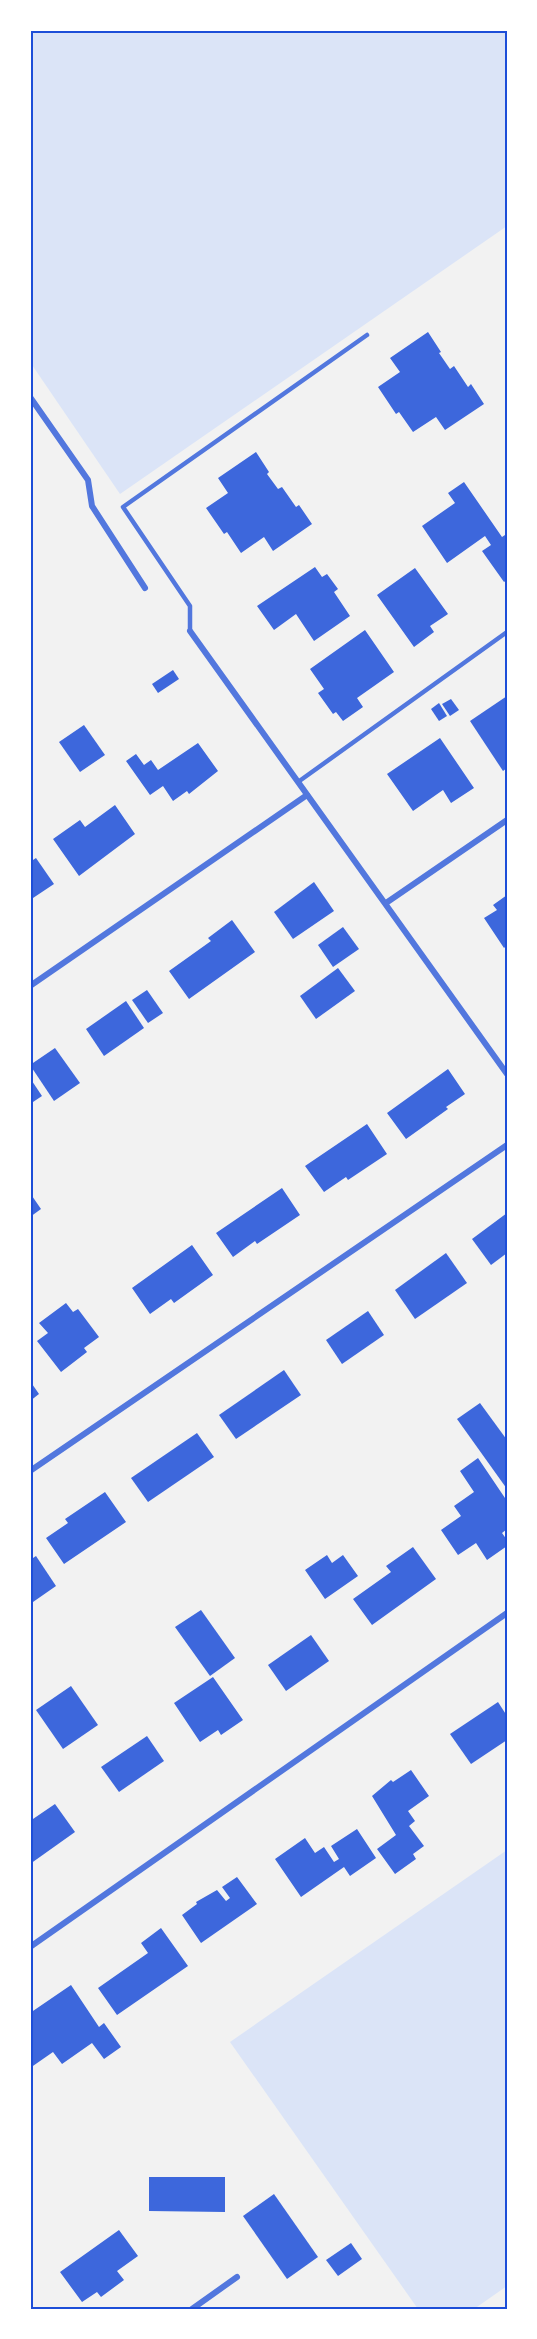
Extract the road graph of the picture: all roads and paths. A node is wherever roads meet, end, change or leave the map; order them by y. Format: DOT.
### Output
graph roads {
  1 [pos="367,335"];
  2 [pos="30,397"];
  3 [pos="145,588"];
  4 [pos="190,631"];
  5 [pos="507,632"];
  6 [pos="297,782"];
  7 [pos="307,795"];
  8 [pos="507,820"];
  9 [pos="386,903"];
  10 [pos="30,986"];
  11 [pos="507,1074"];
  12 [pos="507,1145"];
  13 [pos="30,1471"];
  14 [pos="507,1613"];
  15 [pos="30,1947"];
  16 [pos="237,2277"];
  17 [pos="192,2309"];
  1 -- 4 [label="lane"];
  2 -- 3 [label="street"];
  4 -- 6 [label="street"];
  5 -- 6 [label="lane"];
  6 -- 7 [label="street"];
  7 -- 9 [label="street"];
  7 -- 10 [label="street"];
  8 -- 9 [label="street"];
  9 -- 11 [label="street"];
  12 -- 13 [label="street"];
  14 -- 15 [label="street"];
  16 -- 17 [label="street"];
}
